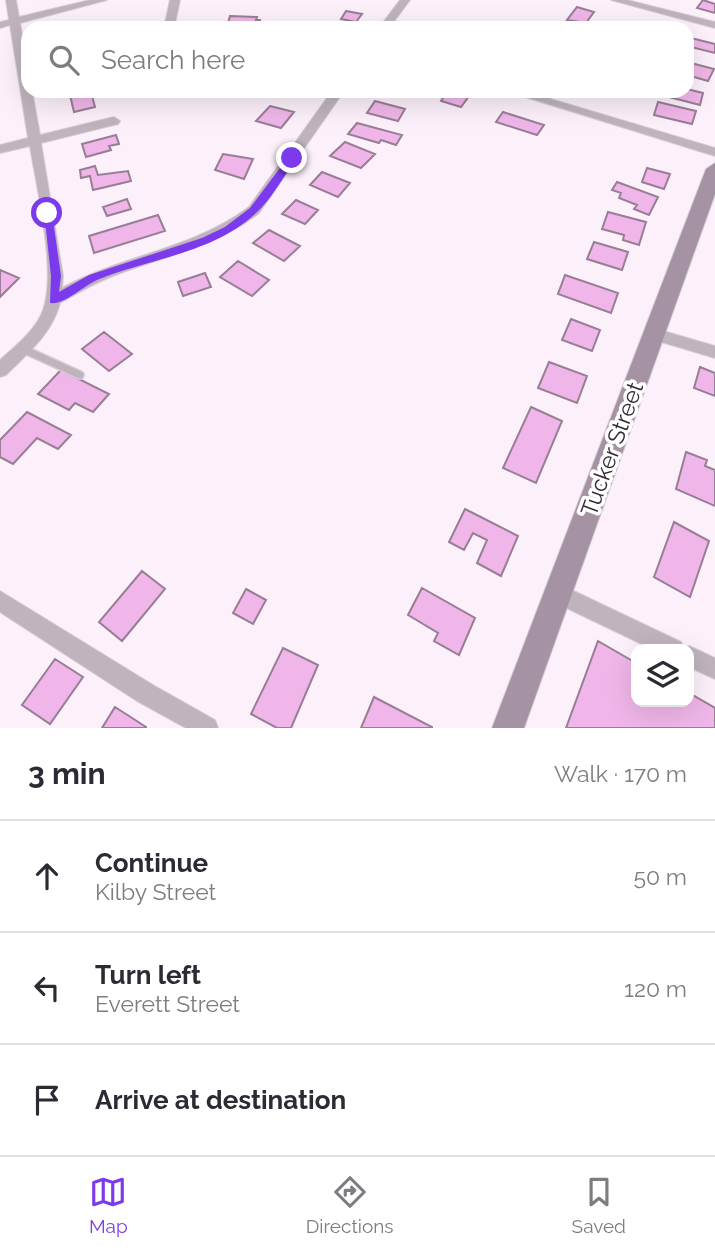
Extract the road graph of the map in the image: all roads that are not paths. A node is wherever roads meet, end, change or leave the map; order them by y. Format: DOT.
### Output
graph roads {
  1 [pos="11,0"];
  2 [pos="102,0"];
  3 [pos="175,0"];
  4 [pos="405,0"];
  5 [pos="616,0"];
  6 [pos="15,21"];
  7 [pos="170,21"];
  8 [pos="389,21"];
  9 [pos="0,24"];
  10 [pos="715,25"];
  11 [pos="21,59"];
  12 [pos="27,98"];
  13 [pos="333,98"];
  14 [pos="535,98"];
  15 [pos="114,121"];
  16 [pos="34,140"];
  17 [pos="0,149"];
  18 [pos="715,152"];
  19 [pos="715,169"];
  20 [pos="53,300"];
  21 [pos="653,334"];
  22 [pos="23,349"];
  23 [pos="715,352"];
  24 [pos="0,370"];
  25 [pos="80,375"];
  26 [pos="559,594"];
  27 [pos="0,601"];
  28 [pos="664,644"];
  29 [pos="694,658"];
  30 [pos="715,669"];
  31 [pos="207,728"];
  32 [pos="508,728"];
  1 -- 6 [label="street"];
  2 -- 6 [label="street"];
  3 -- 7 [label="street"];
  4 -- 8 [label="street"];
  5 -- 10 [label="street"];
  6 -- 9 [label="street"];
  6 -- 11 [label="street"];
  12 -- 16 [label="street"];
  13 -- 20 [label="street"];
  14 -- 18 [label="street"];
  15 -- 16 [label="street"];
  16 -- 17 [label="street"];
  16 -- 20 [label="street"];
  19 -- 21 [label="street, Tucker Street"];
  20 -- 22 [label="street"];
  21 -- 23 [label="street"];
  21 -- 26 [label="street, Tucker Street"];
  22 -- 24 [label="street"];
  22 -- 25 [label="lane"];
  26 -- 28 [label="street"];
  26 -- 32 [label="street, Tucker Street"];
  27 -- 31 [label="street"];
  29 -- 30 [label="street"];
}
